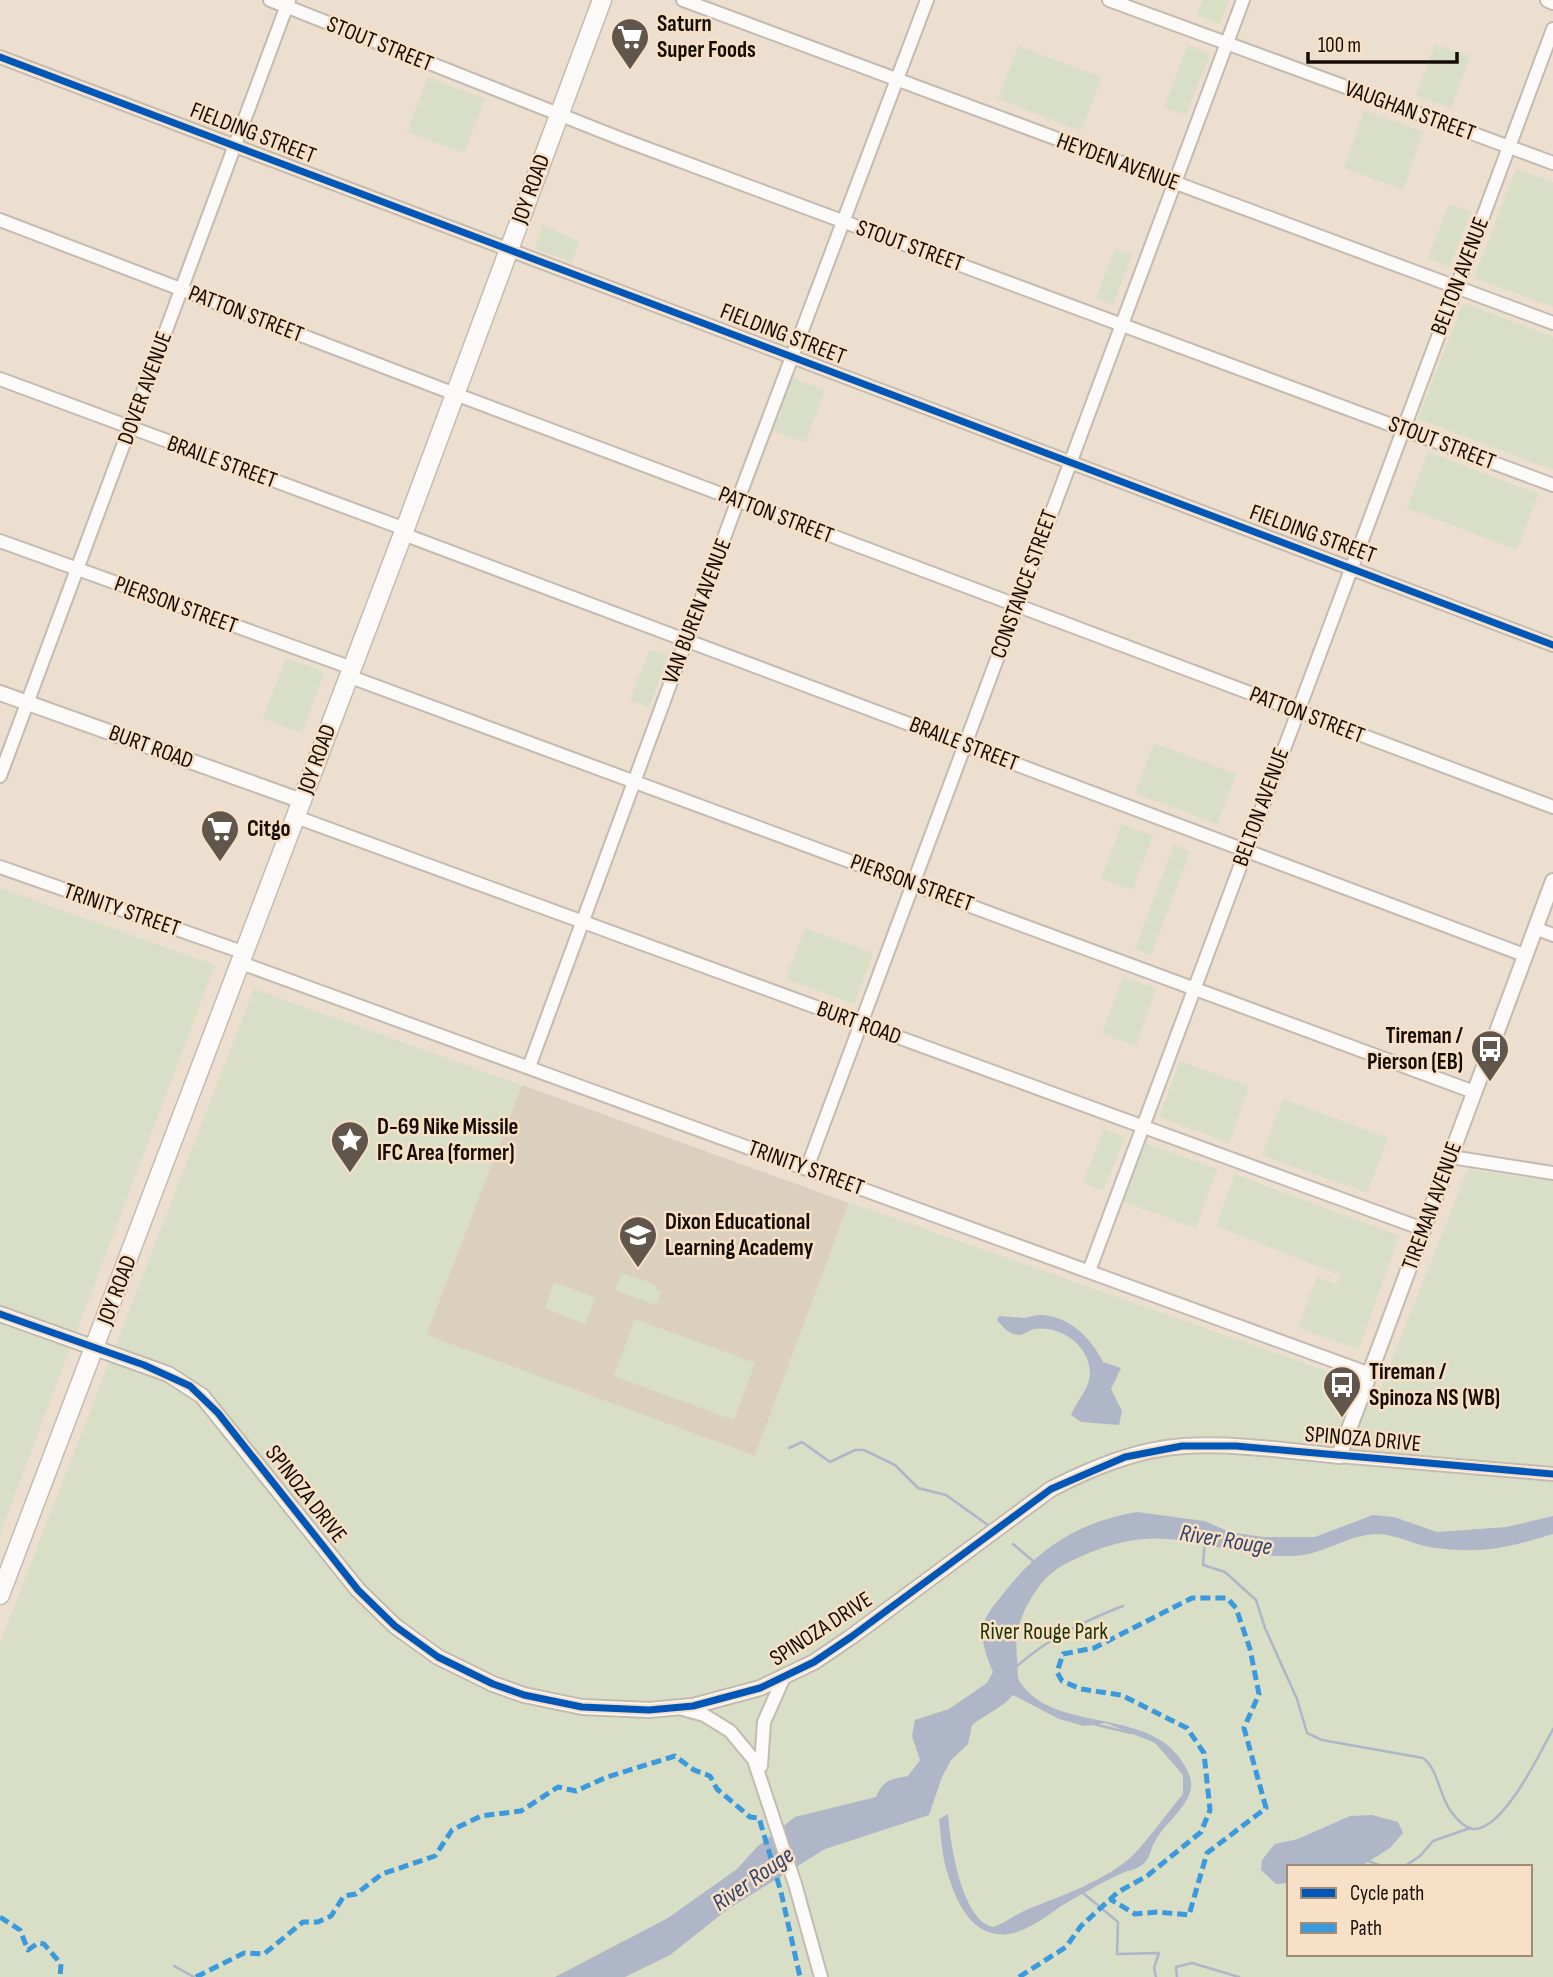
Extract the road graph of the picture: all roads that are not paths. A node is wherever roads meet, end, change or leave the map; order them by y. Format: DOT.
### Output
graph roads {
  1 [pos="270,0"];
  2 [pos="602,0"];
  3 [pos="682,0"];
  4 [pos="928,0"];
  5 [pos="1109,0"];
  6 [pos="1243,0"];
  7 [pos="288,3"];
  8 [pos="1553,29"];
  9 [pos="1227,43"];
  10 [pos="0,57"];
  11 [pos="897,80"];
  12 [pos="559,114"];
  13 [pos="235,147"];
  14 [pos="1509,147"];
  15 [pos="1553,163"];
  16 [pos="1175,183"];
  17 [pos="0,220"];
  18 [pos="843,221"];
  19 [pos="508,252"];
  20 [pos="1456,287"];
  21 [pos="182,290"];
  22 [pos="1553,323"];
  23 [pos="1121,324"];
  24 [pos="792,358"];
  25 [pos="0,379"];
  26 [pos="455,394"];
  27 [pos="1402,428"];
  28 [pos="130,429"];
  29 [pos="1069,462"];
  30 [pos="1553,485"];
  31 [pos="738,501"];
  32 [pos="404,532"];
  33 [pos="0,541"];
  34 [pos="1350,568"];
  35 [pos="77,569"];
  36 [pos="1015,605"];
  37 [pos="685,641"];
  38 [pos="1553,645"];
  39 [pos="350,672"];
  40 [pos="0,692"];
  41 [pos="28,702"];
  42 [pos="1296,710"];
  43 [pos="964,743"];
  44 [pos="0,776"];
  45 [pos="634,781"];
  46 [pos="1553,807"];
  47 [pos="299,809"];
  48 [pos="1244,851"];
  49 [pos="0,867"];
  50 [pos="1553,880"];
  51 [pos="913,883"];
  52 [pos="582,922"];
  53 [pos="1535,928"];
  54 [pos="1553,935"];
  55 [pos="1524,955"];
  56 [pos="243,958"];
  57 [pos="1194,989"];
  58 [pos="860,1024"];
  59 [pos="529,1067"];
  60 [pos="1474,1092"];
  61 [pos="1142,1127"];
  62 [pos="1451,1157"];
  63 [pos="807,1168"];
  64 [pos="1553,1173"];
  65 [pos="1423,1228"];
  66 [pos="1089,1271"];
  67 [pos="0,1314"];
  68 [pos="95,1348"];
  69 [pos="1370,1374"];
  70 [pos="1339,1457"];
  71 [pos="1553,1474"];
  72 [pos="0,1595"];
  73 [pos="784,1677"];
  74 [pos="676,1707"];
  75 [pos="762,1776"];
  76 [pos="821,1977"];
  1 -- 7 [label="street, STOUT STREET"];
  2 -- 12 [label="main road, JOY ROAD"];
  3 -- 11 [label="street, HEYDEN AVENUE"];
  4 -- 11 [label="street, VAN BUREN AVENUE"];
  5 -- 9 [label="street, VAUGHAN STREET"];
  6 -- 9 [label="street, CONSTANCE STREET"];
  7 -- 12 [label="street, STOUT STREET"];
  7 -- 13 [label="street, DOVER AVENUE"];
  8 -- 14 [label="street, BELTON AVENUE"];
  9 -- 14 [label="street, VAUGHAN STREET"];
  9 -- 16 [label="street, CONSTANCE STREET"];
  10 -- 13 [label="street, FIELDING STREET"];
  11 -- 16 [label="street, HEYDEN AVENUE"];
  11 -- 18 [label="street, VAN BUREN AVENUE"];
  12 -- 18 [label="street, STOUT STREET"];
  12 -- 19 [label="main road, JOY ROAD"];
  13 -- 19 [label="street, FIELDING STREET"];
  13 -- 21 [label="street, DOVER AVENUE"];
  14 -- 15 [label="street, VAUGHAN STREET"];
  14 -- 20 [label="street, BELTON AVENUE"];
  16 -- 20 [label="street, HEYDEN AVENUE"];
  16 -- 23 [label="street, CONSTANCE STREET"];
  17 -- 21 [label="street, PATTON STREET"];
  18 -- 23 [label="street, STOUT STREET"];
  18 -- 24 [label="street, VAN BUREN AVENUE"];
  19 -- 24 [label="street, FIELDING STREET"];
  19 -- 26 [label="main road, JOY ROAD"];
  20 -- 22 [label="street, HEYDEN AVENUE"];
  20 -- 27 [label="street, BELTON AVENUE"];
  21 -- 26 [label="street, PATTON STREET"];
  21 -- 28 [label="street, DOVER AVENUE"];
  23 -- 27 [label="street, STOUT STREET"];
  23 -- 29 [label="street, CONSTANCE STREET"];
  24 -- 29 [label="street, FIELDING STREET"];
  24 -- 31 [label="street, VAN BUREN AVENUE"];
  25 -- 28 [label="street, BRAILE STREET"];
  26 -- 31 [label="street, PATTON STREET"];
  26 -- 32 [label="main road, JOY ROAD"];
  27 -- 30 [label="street, STOUT STREET"];
  27 -- 34 [label="street, BELTON AVENUE"];
  28 -- 32 [label="street, BRAILE STREET"];
  28 -- 35 [label="street, DOVER AVENUE"];
  29 -- 34 [label="street, FIELDING STREET"];
  29 -- 36 [label="street, CONSTANCE STREET"];
  31 -- 36 [label="street, PATTON STREET"];
  31 -- 37 [label="street, VAN BUREN AVENUE"];
  32 -- 37 [label="street, BRAILE STREET"];
  32 -- 39 [label="main road, JOY ROAD"];
  33 -- 35 [label="street, PIERSON STREET"];
  34 -- 38 [label="street, FIELDING STREET"];
  34 -- 42 [label="street, BELTON AVENUE"];
  35 -- 39 [label="street, PIERSON STREET"];
  35 -- 41 [label="street, DOVER AVENUE"];
  36 -- 42 [label="street, PATTON STREET"];
  36 -- 43 [label="street, CONSTANCE STREET"];
  37 -- 43 [label="street, BRAILE STREET"];
  37 -- 45 [label="street, VAN BUREN AVENUE"];
  39 -- 45 [label="street, PIERSON STREET"];
  39 -- 47 [label="main road, JOY ROAD"];
  40 -- 41 [label="street, BURT ROAD"];
  41 -- 44 [label="street, DOVER AVENUE"];
  41 -- 47 [label="street, BURT ROAD"];
  42 -- 46 [label="street, PATTON STREET"];
  42 -- 48 [label="street, BELTON AVENUE"];
  43 -- 48 [label="street, BRAILE STREET"];
  43 -- 51 [label="street, CONSTANCE STREET"];
  45 -- 51 [label="street, PIERSON STREET"];
  45 -- 52 [label="street, VAN BUREN AVENUE"];
  47 -- 52 [label="street, BURT ROAD"];
  47 -- 56 [label="main road, JOY ROAD"];
  48 -- 55 [label="street, BRAILE STREET"];
  48 -- 57 [label="street, BELTON AVENUE"];
  49 -- 56 [label="street, TRINITY STREET"];
  50 -- 53 [label="street"];
  51 -- 57 [label="street, PIERSON STREET"];
  51 -- 58 [label="street, CONSTANCE STREET"];
  52 -- 58 [label="street, BURT ROAD"];
  52 -- 59 [label="street, VAN BUREN AVENUE"];
  53 -- 54 [label="street"];
  53 -- 55 [label="street, TIREMAN AVENUE"];
  55 -- 60 [label="street, TIREMAN AVENUE"];
  56 -- 59 [label="street, TRINITY STREET"];
  56 -- 68 [label="main road, JOY ROAD"];
  57 -- 60 [label="street, PIERSON STREET"];
  57 -- 61 [label="street, BELTON AVENUE"];
  58 -- 61 [label="street, BURT ROAD"];
  58 -- 63 [label="street, CONSTANCE STREET"];
  59 -- 63 [label="street, TRINITY STREET"];
  60 -- 62 [label="street, TIREMAN AVENUE"];
  61 -- 65 [label="street, BURT ROAD"];
  61 -- 66 [label="street, BELTON AVENUE"];
  62 -- 64 [label="street"];
  62 -- 65 [label="street, TIREMAN AVENUE"];
  63 -- 66 [label="street, TRINITY STREET"];
  65 -- 69 [label="street, TIREMAN AVENUE"];
  66 -- 69 [label="street, TRINITY STREET"];
  67 -- 68 [label="street, SPINOZA DRIVE"];
  68 -- 72 [label="main road, JOY ROAD"];
  68 -- 74 [label="street, SPINOZA DRIVE"];
  69 -- 70 [label="street, TIREMAN AVENUE"];
  70 -- 71 [label="street, SPINOZA DRIVE"];
  70 -- 73 [label="street, SPINOZA DRIVE"];
  73 -- 74 [label="street, SPINOZA DRIVE"];
  73 -- 75 [label="street"];
  74 -- 75 [label="street"];
  75 -- 76 [label="street"];
}
